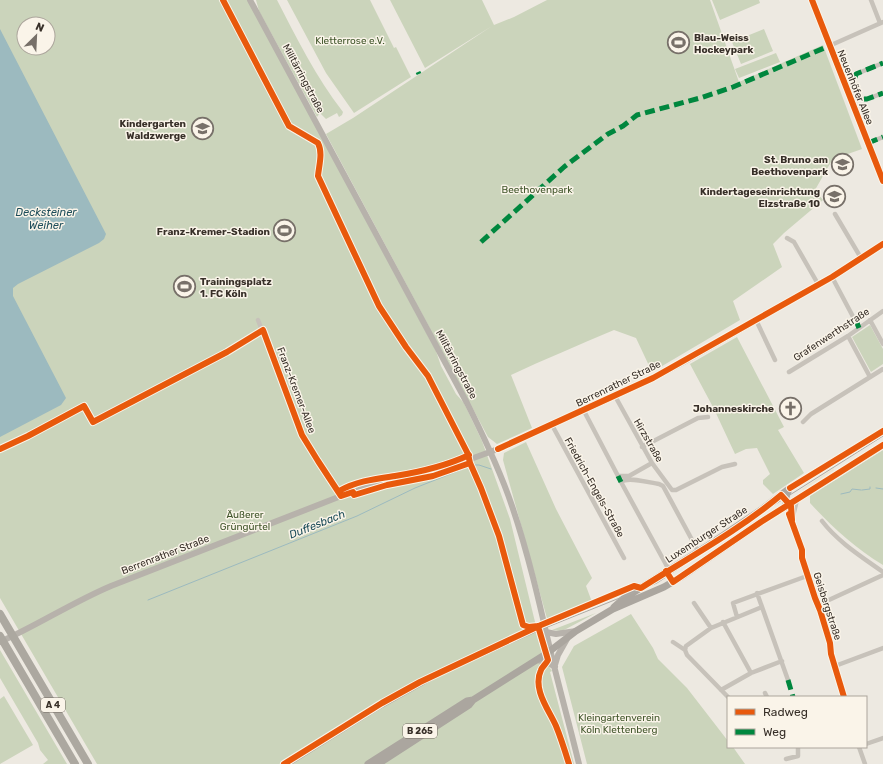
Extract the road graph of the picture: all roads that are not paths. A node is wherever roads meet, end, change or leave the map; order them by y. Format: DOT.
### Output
graph roads {
  1 [pos="250,0"];
  2 [pos="812,0"];
  3 [pos="871,0"];
  4 [pos="882,23"];
  5 [pos="829,46"];
  6 [pos="883,63"];
  7 [pos="855,78"];
  8 [pos="883,93"];
  9 [pos="864,99"];
  10 [pos="883,137"];
  11 [pos="868,143"];
  12 [pos="883,181"];
  13 [pos="835,214"];
  14 [pos="787,238"];
  15 [pos="883,244"];
  16 [pos="861,258"];
  17 [pos="832,277"];
  18 [pos="818,284"];
  19 [pos="883,310"];
  20 [pos="258,320"];
  21 [pos="756,320"];
  22 [pos="870,320"];
  23 [pos="859,328"];
  24 [pos="848,336"];
  25 [pos="883,344"];
  26 [pos="775,360"];
  27 [pos="883,371"];
  28 [pos="789,372"];
  29 [pos="870,377"];
  30 [pos="614,396"];
  31 [pos="584,411"];
  32 [pos="708,417"];
  33 [pos="803,422"];
  34 [pos="552,425"];
  35 [pos="883,431"];
  36 [pos="883,445"];
  37 [pos="642,447"];
  38 [pos="490,452"];
  39 [pos="652,463"];
  40 [pos="735,464"];
  41 [pos="790,488"];
  42 [pos="341,496"];
  43 [pos="774,500"];
  44 [pos="797,500"];
  45 [pos="786,505"];
  46 [pos="792,520"];
  47 [pos="822,521"];
  48 [pos="698,552"];
  49 [pos="624,558"];
  50 [pos="680,562"];
  51 [pos="669,570"];
  52 [pos="883,572"];
  53 [pos="807,576"];
  54 [pos="883,576"];
  55 [pos="681,577"];
  56 [pos="757,594"];
  57 [pos="694,603"];
  58 [pos="818,605"];
  59 [pos="762,607"];
  60 [pos="613,609"];
  61 [pos="0,614"];
  62 [pos="736,617"];
  63 [pos="723,622"];
  64 [pos="711,628"];
  65 [pos="576,631"];
  66 [pos="546,632"];
  67 [pos="0,636"];
  68 [pos="568,637"];
  69 [pos="0,642"];
  70 [pos="673,642"];
  71 [pos="883,648"];
  72 [pos="684,650"];
  73 [pos="550,651"];
  74 [pos="537,660"];
  75 [pos="782,661"];
  76 [pos="835,666"];
  77 [pos="555,667"];
  78 [pos="751,673"];
  79 [pos="788,680"];
  80 [pos="722,690"];
  81 [pos="727,696"];
  82 [pos="844,696"];
  83 [pos="473,700"];
  84 [pos="883,738"];
  85 [pos="867,744"];
  86 [pos="798,748"];
  87 [pos="859,748"];
  88 [pos="786,759"];
  89 [pos="75,764"];
  90 [pos="88,764"];
  91 [pos="368,764"];
  92 [pos="378,764"];
  93 [pos="579,764"];
  94 [pos="865,764"];
  1 -- 38 [label="street, Militärringstraße"];
  2 -- 5 [label="street, Neuenhöfer Allee"];
  3 -- 4 [label="street"];
  4 -- 5 [label="street"];
  5 -- 11 [label="street, Neuenhöfer Allee"];
  6 -- 7 [label="street"];
  8 -- 9 [label="street"];
  10 -- 11 [label="street"];
  11 -- 12 [label="street, Neuenhöfer Allee"];
  13 -- 16 [label="street"];
  14 -- 18 [label="street"];
  15 -- 16 [label="street, Berrenrather Straße"];
  16 -- 17 [label="street, Berrenrather Straße"];
  17 -- 18 [label="street, Berrenrather Straße"];
  17 -- 23 [label="street"];
  18 -- 21 [label="street, Berrenrather Straße"];
  19 -- 22 [label="street, Grafenwerthstraße"];
  20 -- 42 [label="street, Franz-Kremer-Allee"];
  21 -- 26 [label="street"];
  21 -- 30 [label="street, Berrenrather Straße"];
  22 -- 23 [label="street, Grafenwerthstraße"];
  22 -- 25 [label="street"];
  23 -- 24 [label="street, Grafenwerthstraße"];
  24 -- 28 [label="street, Grafenwerthstraße"];
  24 -- 29 [label="street"];
  27 -- 29 [label="street"];
  29 -- 33 [label="street"];
  30 -- 31 [label="street, Berrenrather Straße"];
  30 -- 37 [label="street, Hirzstraße"];
  31 -- 34 [label="street, Berrenrather Straße"];
  31 -- 39 [label="street"];
  32 -- 37 [label="street"];
  34 -- 38 [label="street, Berrenrather Straße"];
  34 -- 49 [label="street, Friedrich-Engels-Straße"];
  35 -- 41 [label="main road, Luxemburger Straße / B 265"];
  36 -- 44 [label="main road, Luxemburger Straße / B 265"];
  37 -- 39 [label="street, Hirzstraße"];
  38 -- 42 [label="street, Berrenrather Straße"];
  38 -- 66 [label="street, Militärringstraße"];
  39 -- 40 [label="street, Hirzstraße"];
  41 -- 43 [label="main road, Luxemburger Straße / B 265"];
  41 -- 45 [label="main road"];
  42 -- 69 [label="street, Berrenrather Straße"];
  43 -- 45 [label="main road"];
  43 -- 48 [label="main road, Luxemburger Straße / B 265"];
  44 -- 45 [label="main road, Luxemburger Straße / B 265"];
  44 -- 46 [label="street"];
  45 -- 46 [label="street, Geisbergstraße"];
  45 -- 55 [label="main road, Luxemburger Straße / B 265"];
  46 -- 53 [label="street, Geisbergstraße"];
  47 -- 52 [label="street"];
  48 -- 50 [label="main road, Luxemburger Straße / B 265"];
  48 -- 51 [label="street"];
  50 -- 51 [label="main road, Luxemburger Straße / B 265"];
  50 -- 55 [label="main road"];
  51 -- 60 [label="main road, Luxemburger Straße / B 265"];
  53 -- 56 [label="street"];
  53 -- 58 [label="street, Geisbergstraße"];
  54 -- 58 [label="street"];
  55 -- 60 [label="main road, Luxemburger Straße / B 265"];
  56 -- 59 [label="street"];
  56 -- 62 [label="street"];
  57 -- 64 [label="street"];
  58 -- 76 [label="street, Geisbergstraße"];
  59 -- 62 [label="street"];
  59 -- 75 [label="street"];
  60 -- 65 [label="main road, Luxemburger Straße / B 265"];
  61 -- 90 [label="highway, A 4"];
  62 -- 63 [label="street"];
  63 -- 64 [label="street"];
  63 -- 78 [label="street"];
  64 -- 72 [label="street"];
  65 -- 66 [label="street"];
  65 -- 68 [label="main road, Luxemburger Straße / B 265"];
  66 -- 73 [label="street, Militärringstraße"];
  67 -- 89 [label="highway, A 4"];
  68 -- 73 [label="main road, Luxemburger Straße / B 265"];
  68 -- 77 [label="street"];
  70 -- 72 [label="street"];
  71 -- 76 [label="street"];
  72 -- 80 [label="street"];
  73 -- 74 [label="main road, Luxemburger Straße / B 265"];
  73 -- 77 [label="street, Militärringstraße"];
  74 -- 77 [label="street"];
  74 -- 83 [label="main road, Luxemburger Straße / B 265"];
  75 -- 78 [label="street"];
  75 -- 79 [label="street"];
  76 -- 82 [label="street, Geisbergstraße"];
  77 -- 93 [label="street, Militärringstraße"];
  78 -- 80 [label="street"];
  80 -- 81 [label="street"];
  83 -- 91 [label="main road, Luxemburger Straße / B 265"];
  83 -- 92 [label="main road, Luxemburger Straße / B 265"];
  84 -- 85 [label="street"];
  86 -- 88 [label="street"];
  87 -- 94 [label="street"];
}
